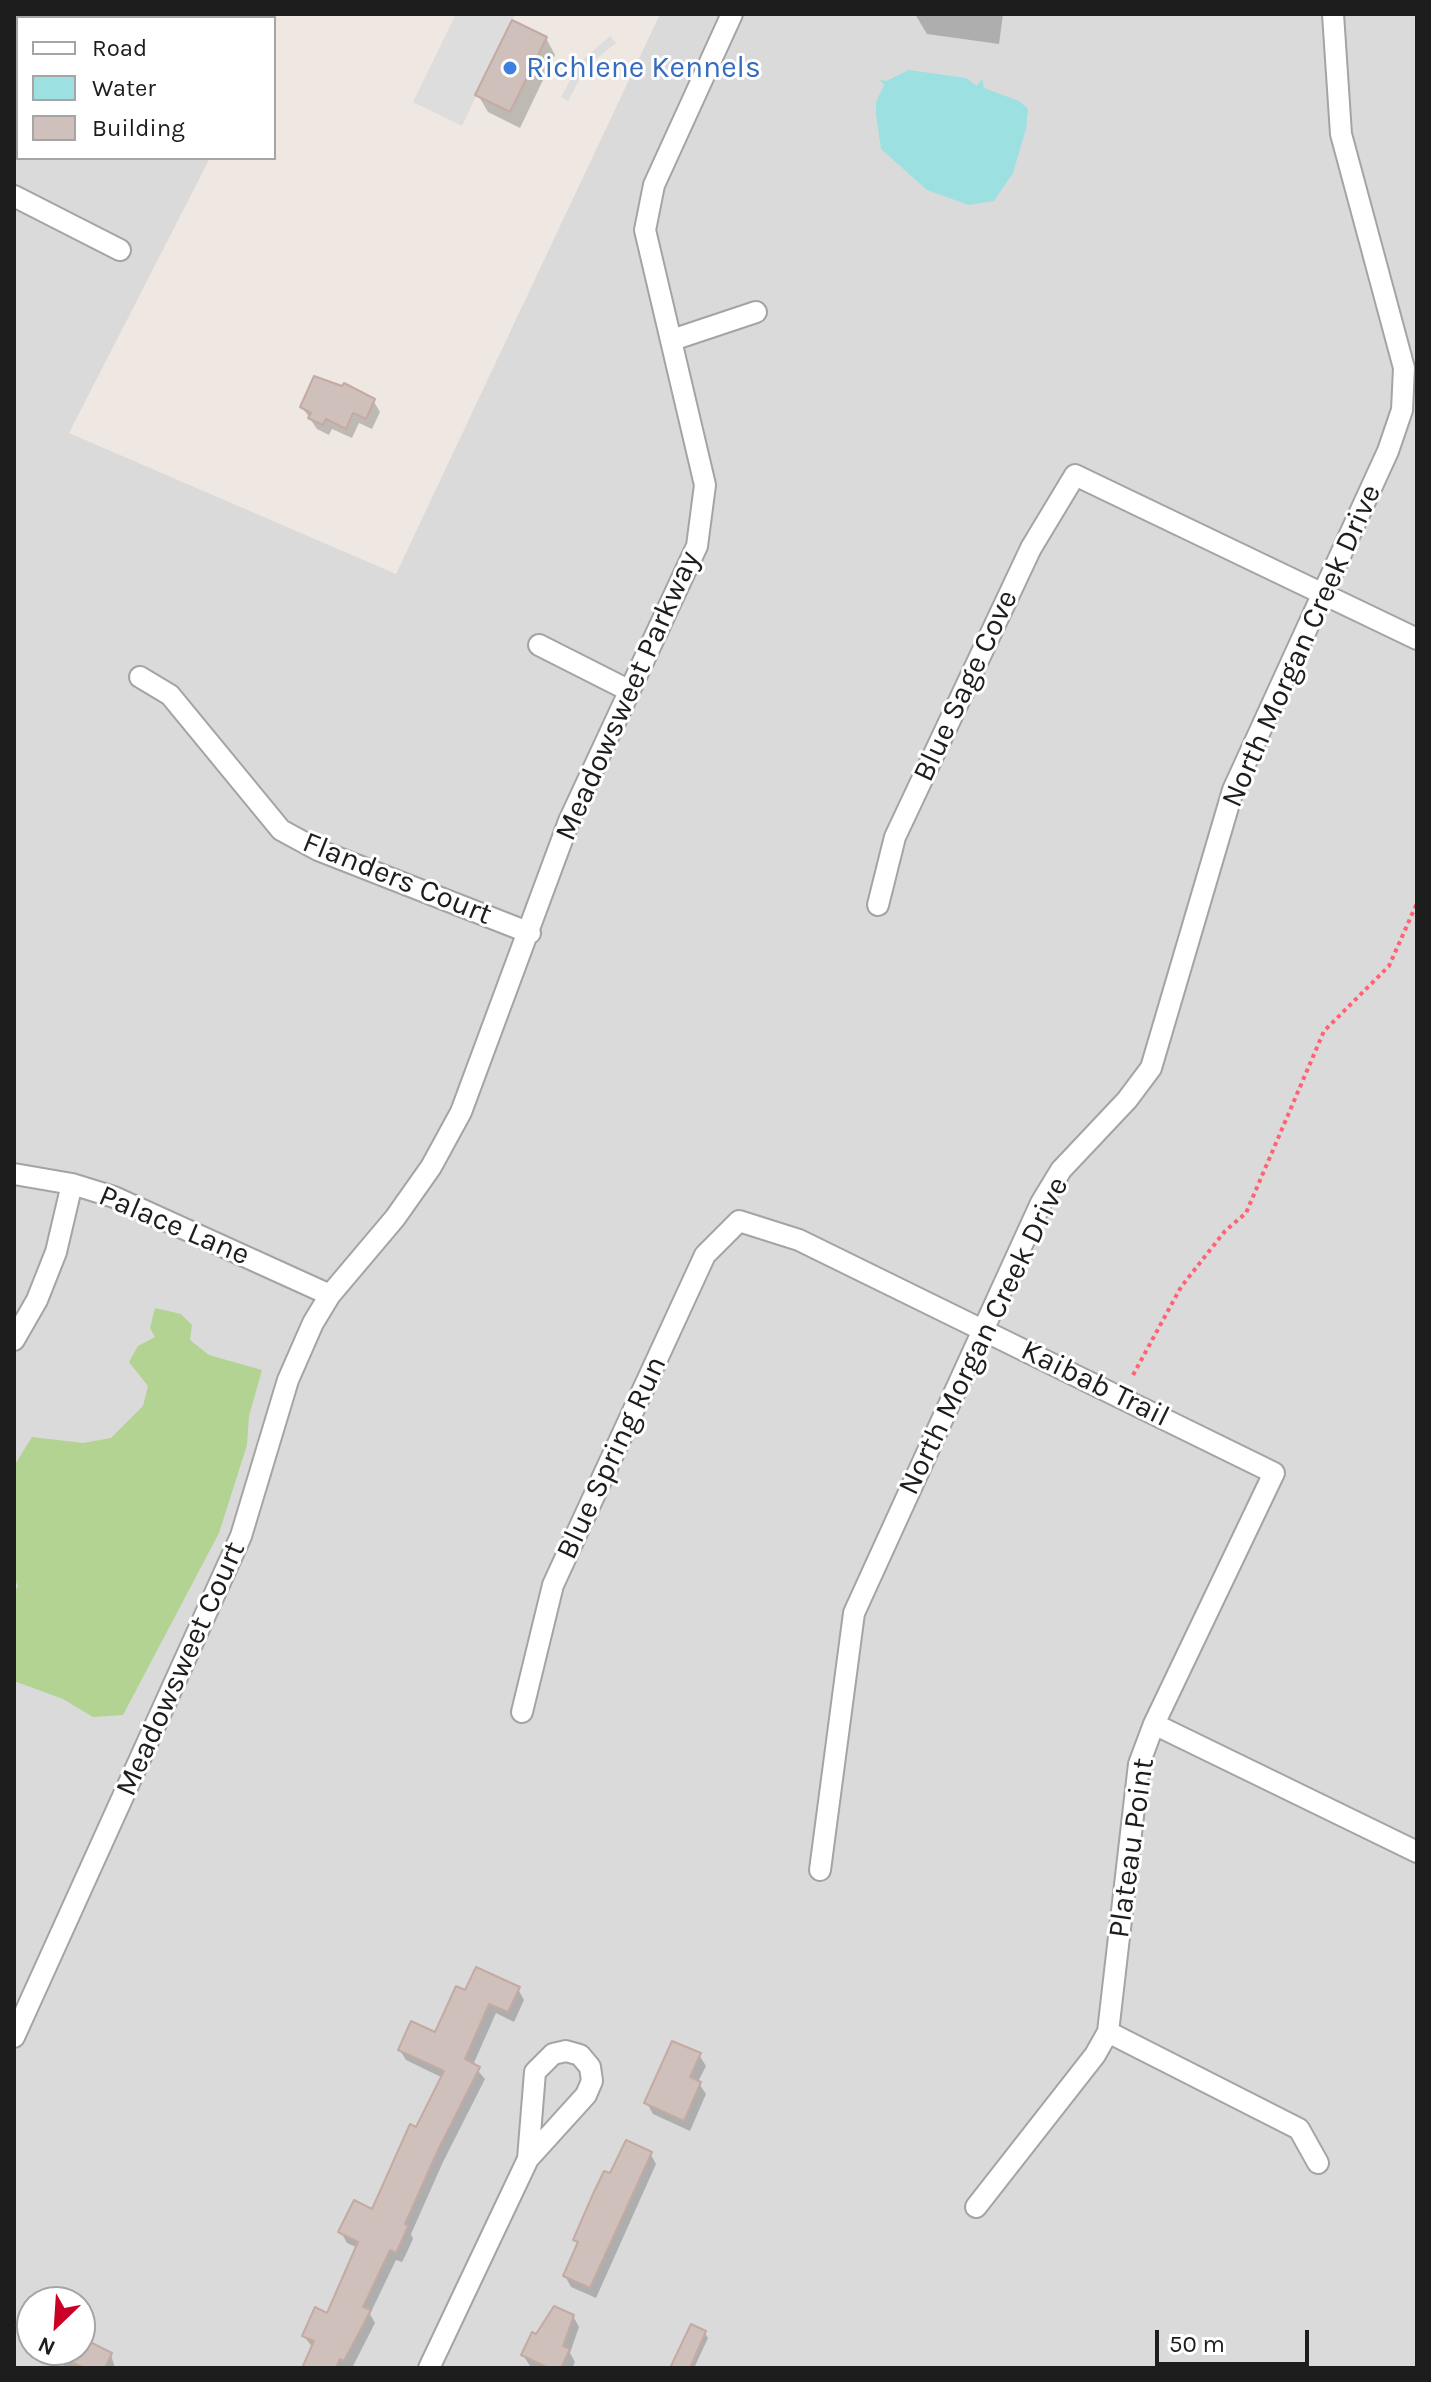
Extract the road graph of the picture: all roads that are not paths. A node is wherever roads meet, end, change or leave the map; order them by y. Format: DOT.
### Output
graph roads {
  1 [pos="732,14"];
  2 [pos="1333,14"];
  3 [pos="14,196"];
  4 [pos="120,250"];
  5 [pos="756,312"];
  6 [pos="672,340"];
  7 [pos="1324,593"];
  8 [pos="1417,639"];
  9 [pos="539,645"];
  10 [pos="140,677"];
  11 [pos="628,690"];
  12 [pos="878,905"];
  13 [pos="530,933"];
  14 [pos="14,1174"];
  15 [pos="72,1184"];
  16 [pos="739,1221"];
  17 [pos="330,1295"];
  18 [pos="983,1328"];
  19 [pos="14,1340"];
  20 [pos="1274,1473"];
  21 [pos="522,1712"];
  22 [pos="1154,1724"];
  23 [pos="1417,1852"];
  24 [pos="820,1870"];
  25 [pos="1108,2032"];
  26 [pos="14,2037"];
  27 [pos="528,2159"];
  28 [pos="1318,2163"];
  29 [pos="976,2207"];
  30 [pos="429,2368"];
  1 -- 6 [label="street, Meadowsweet Parkway"];
  2 -- 7 [label="street, North Morgan Creek Drive"];
  3 -- 4 [label="street"];
  5 -- 6 [label="street"];
  6 -- 11 [label="street, Meadowsweet Parkway"];
  7 -- 8 [label="street"];
  7 -- 12 [label="street, Blue Sage Cove"];
  7 -- 18 [label="street, North Morgan Creek Drive"];
  9 -- 11 [label="street"];
  10 -- 13 [label="street, Flanders Court"];
  11 -- 13 [label="street, Meadowsweet Parkway"];
  13 -- 17 [label="street, Meadowsweet Parkway"];
  14 -- 15 [label="street, Palace Lane"];
  15 -- 17 [label="street, Palace Lane"];
  15 -- 19 [label="street"];
  16 -- 18 [label="street, Kaibab Trail"];
  16 -- 21 [label="street, Blue Spring Run"];
  17 -- 26 [label="street, Meadowsweet Court"];
  18 -- 20 [label="street, Kaibab Trail"];
  18 -- 24 [label="street, North Morgan Creek Drive"];
  20 -- 22 [label="street, Plateau Point"];
  22 -- 23 [label="street"];
  22 -- 25 [label="street, Plateau Point"];
  25 -- 28 [label="street"];
  25 -- 29 [label="street, Plateau Point"];
  27 -- 27 [label="street"];
  27 -- 30 [label="street"];
}
